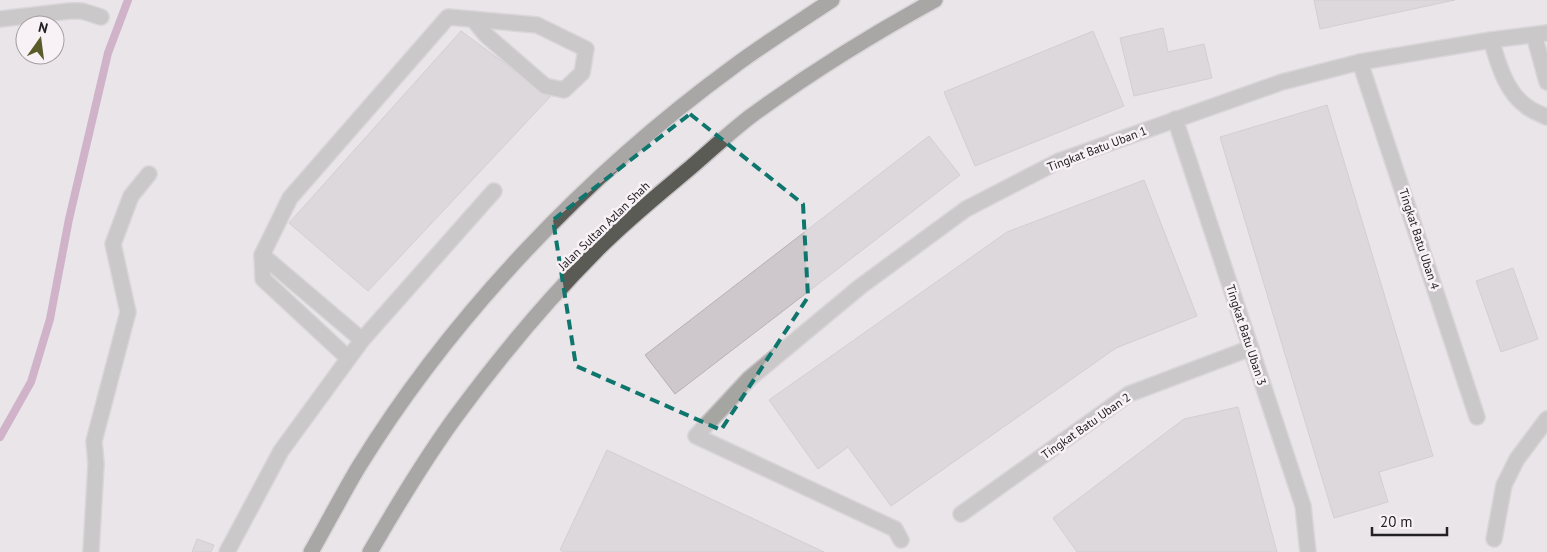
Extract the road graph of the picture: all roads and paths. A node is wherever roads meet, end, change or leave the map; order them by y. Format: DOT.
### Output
graph roads {
  1 [pos="832,0"];
  2 [pos="935,0"];
  3 [pos="101,16"];
  4 [pos="0,19"];
  5 [pos="473,19"];
  6 [pos="1540,34"];
  7 [pos="1491,40"];
  8 [pos="1360,62"];
  9 [pos="1547,82"];
  10 [pos="1547,117"];
  11 [pos="1175,119"];
  12 [pos="149,174"];
  13 [pos="494,192"];
  14 [pos="262,255"];
  15 [pos="362,340"];
  16 [pos="1251,348"];
  17 [pos="348,358"];
  18 [pos="1477,417"];
  19 [pos="1547,419"];
  20 [pos="960,514"];
  21 [pos="1494,539"];
  22 [pos="901,540"];
  23 [pos="91,552"];
  24 [pos="227,552"];
  25 [pos="311,552"];
  26 [pos="370,552"];
  27 [pos="1308,552"];
  1 -- 25 [label="highway"];
  2 -- 26 [label="highway, Jalan Sultan Azlan Shah"];
  3 -- 4 [label="street"];
  5 -- 5 [label="street"];
  5 -- 14 [label="street"];
  6 -- 7 [label="street, Tingkat Batu Uban 1"];
  6 -- 9 [label="street"];
  7 -- 8 [label="street, Tingkat Batu Uban 1"];
  7 -- 10 [label="street"];
  8 -- 11 [label="street, Tingkat Batu Uban 1"];
  8 -- 18 [label="street, Tingkat Batu Uban 4"];
  11 -- 16 [label="street, Tingkat Batu Uban 3"];
  11 -- 22 [label="street, Tingkat Batu Uban 1"];
  12 -- 23 [label="street"];
  13 -- 15 [label="street"];
  14 -- 15 [label="street"];
  14 -- 17 [label="street"];
  15 -- 17 [label="street"];
  16 -- 20 [label="street, Tingkat Batu Uban 2"];
  16 -- 27 [label="street, Tingkat Batu Uban 3"];
  17 -- 24 [label="street"];
  19 -- 21 [label="street"];
}
